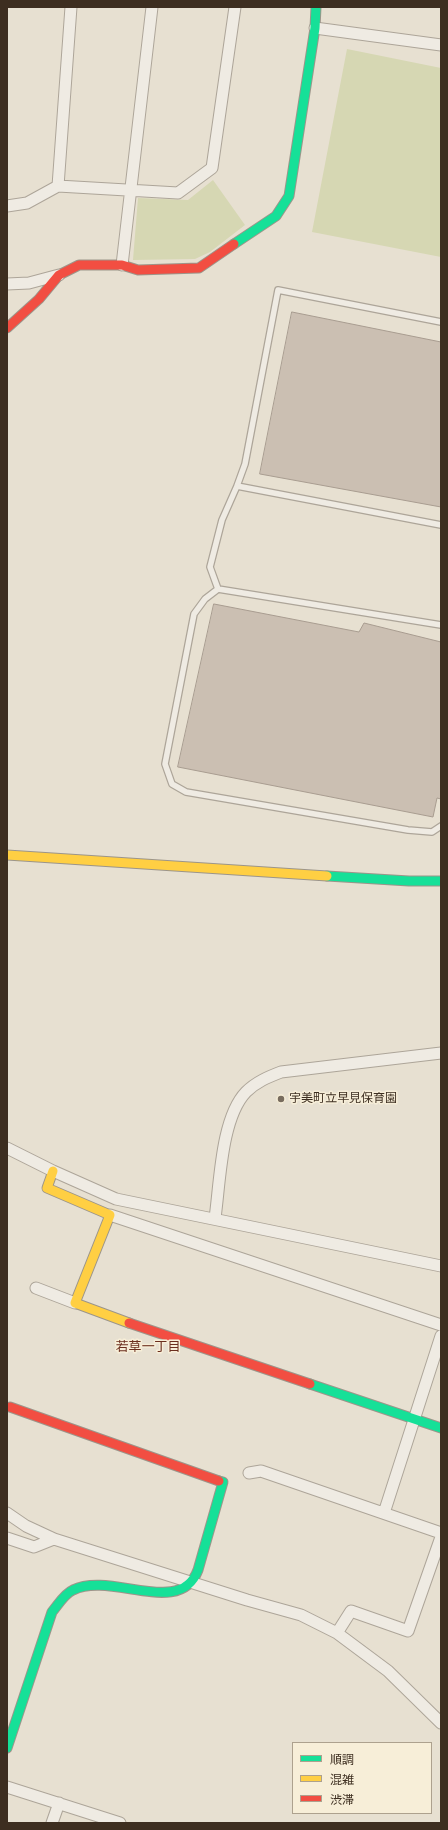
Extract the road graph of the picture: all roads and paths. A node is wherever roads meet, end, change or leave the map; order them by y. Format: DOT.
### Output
graph roads {
  1 [pos="71,7"];
  2 [pos="152,7"];
  3 [pos="234,7"];
  4 [pos="316,7"];
  5 [pos="315,28"];
  6 [pos="441,45"];
  7 [pos="58,186"];
  8 [pos="131,189"];
  9 [pos="7,206"];
  10 [pos="122,265"];
  11 [pos="59,275"];
  12 [pos="7,284"];
  13 [pos="441,322"];
  14 [pos="7,328"];
  15 [pos="237,486"];
  16 [pos="441,525"];
  17 [pos="218,590"];
  18 [pos="441,626"];
  19 [pos="441,826"];
  20 [pos="7,855"];
  21 [pos="441,881"];
  22 [pos="441,1053"];
  23 [pos="7,1148"];
  24 [pos="53,1171"];
  25 [pos="110,1215"];
  26 [pos="215,1218"];
  27 [pos="441,1266"];
  28 [pos="36,1288"];
  29 [pos="75,1303"];
  30 [pos="441,1325"];
  31 [pos="441,1336"];
  32 [pos="10,1408"];
  33 [pos="414,1418"];
  34 [pos="441,1428"];
  35 [pos="249,1473"];
  36 [pos="7,1513"];
  37 [pos="384,1513"];
  38 [pos="441,1533"];
  39 [pos="441,1537"];
  40 [pos="7,1538"];
  41 [pos="54,1539"];
  42 [pos="193,1582"];
  43 [pos="337,1633"];
  44 [pos="441,1723"];
  45 [pos="7,1748"];
  46 [pos="7,1787"];
  47 [pos="59,1803"];
  48 [pos="52,1823"];
  49 [pos="120,1823"];
  1 -- 7 [label="street"];
  2 -- 8 [label="street"];
  3 -- 8 [label="street"];
  4 -- 5 [label="street"];
  5 -- 6 [label="street"];
  5 -- 10 [label="street"];
  7 -- 8 [label="street"];
  7 -- 9 [label="street"];
  8 -- 10 [label="street"];
  10 -- 11 [label="street"];
  11 -- 12 [label="street"];
  11 -- 14 [label="street"];
  13 -- 15 [label="lane"];
  15 -- 16 [label="lane"];
  15 -- 17 [label="lane"];
  17 -- 18 [label="lane"];
  17 -- 19 [label="lane"];
  20 -- 21 [label="street"];
  22 -- 26 [label="street"];
  23 -- 24 [label="street"];
  24 -- 25 [label="street"];
  24 -- 26 [label="street"];
  25 -- 29 [label="street"];
  25 -- 30 [label="street"];
  26 -- 27 [label="street"];
  28 -- 29 [label="street"];
  29 -- 33 [label="street"];
  31 -- 33 [label="street"];
  32 -- 42 [label="street"];
  33 -- 34 [label="street"];
  33 -- 37 [label="street"];
  35 -- 37 [label="street"];
  36 -- 41 [label="street"];
  37 -- 38 [label="street"];
  39 -- 43 [label="street"];
  40 -- 41 [label="street"];
  41 -- 42 [label="street"];
  42 -- 43 [label="street"];
  42 -- 45 [label="street"];
  43 -- 44 [label="street"];
  46 -- 47 [label="street"];
  47 -- 48 [label="street"];
  47 -- 49 [label="street"];
}
